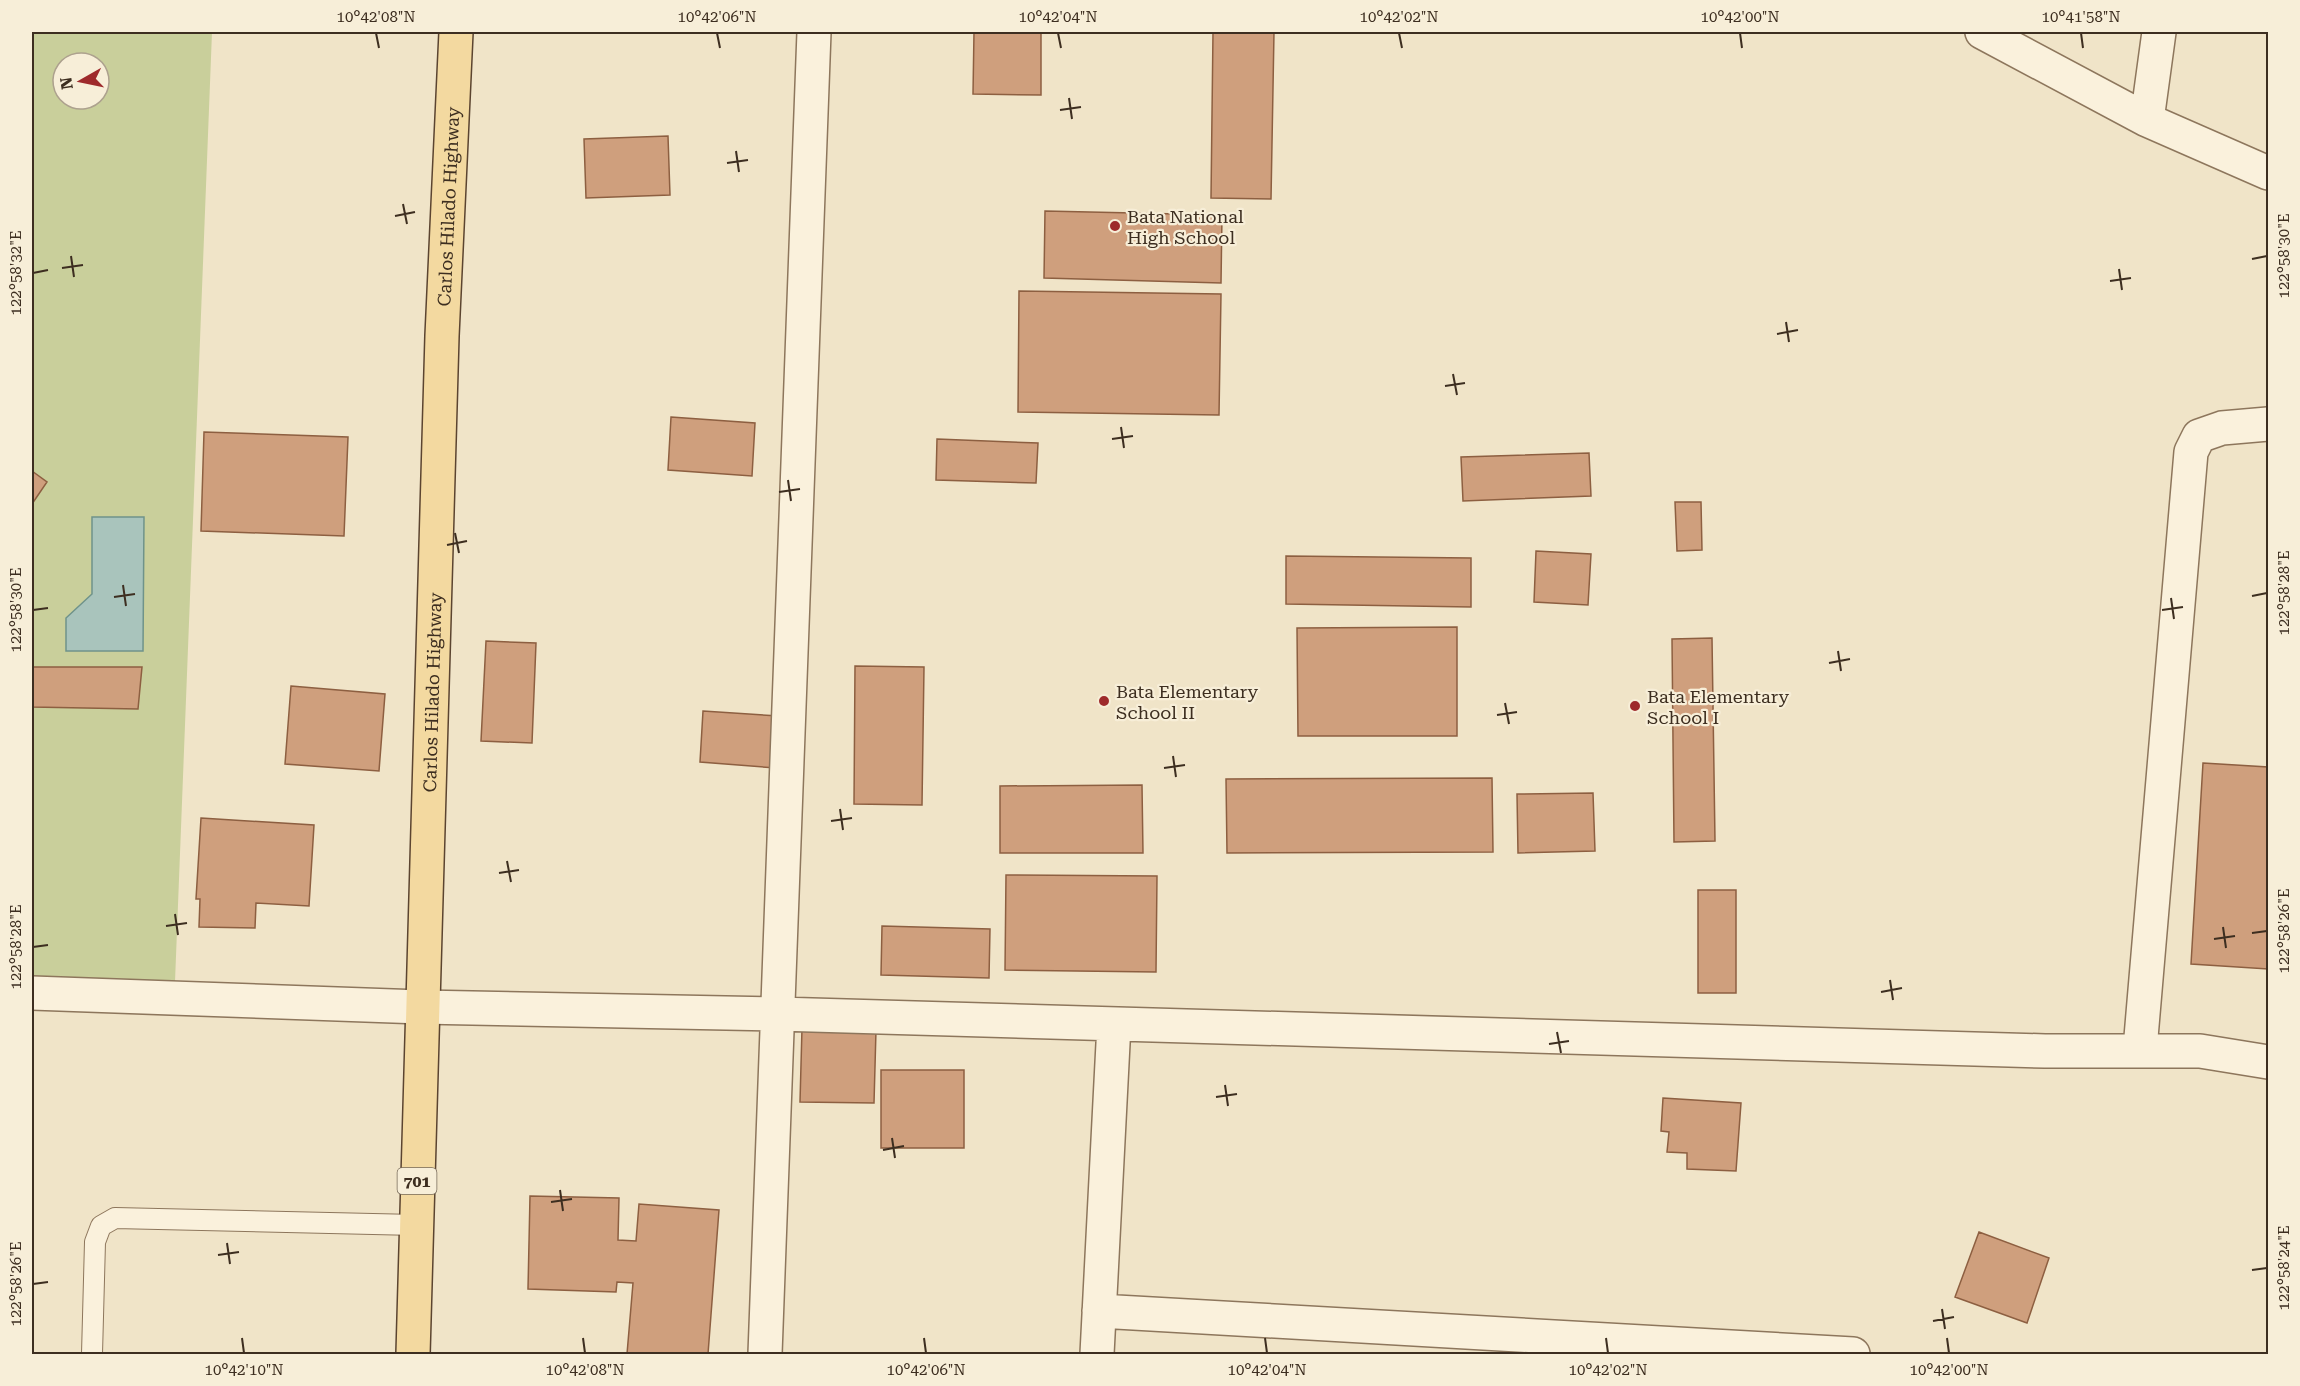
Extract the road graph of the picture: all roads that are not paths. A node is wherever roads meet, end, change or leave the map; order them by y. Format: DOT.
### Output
graph roads {
  1 [pos="456,32"];
  2 [pos="814,32"];
  3 [pos="2159,32"];
  4 [pos="1994,35"];
  5 [pos="2147,120"];
  6 [pos="2268,173"];
  7 [pos="2268,424"];
  8 [pos="32,993"];
  9 [pos="421,1007"];
  10 [pos="778,1014"];
  11 [pos="1114,1024"];
  12 [pos="2140,1049"];
  13 [pos="2268,1062"];
  14 [pos="416,1225"];
  15 [pos="1099,1311"];
  16 [pos="92,1354"];
  17 [pos="413,1354"];
  18 [pos="765,1354"];
  19 [pos="1097,1354"];
  20 [pos="1853,1354"];
  1 -- 9 [label="main road, Carlos Hilado Highway / 701"];
  2 -- 10 [label="street"];
  3 -- 5 [label="street"];
  4 -- 5 [label="street"];
  5 -- 6 [label="street"];
  7 -- 12 [label="street"];
  8 -- 9 [label="street"];
  9 -- 10 [label="street"];
  9 -- 14 [label="main road, Carlos Hilado Highway / 701"];
  10 -- 11 [label="street"];
  10 -- 18 [label="street"];
  11 -- 12 [label="street"];
  11 -- 15 [label="street"];
  12 -- 13 [label="street"];
  14 -- 16 [label="lane"];
  14 -- 17 [label="main road, Carlos Hilado Highway / 701"];
  15 -- 19 [label="street"];
  15 -- 20 [label="street"];
}
